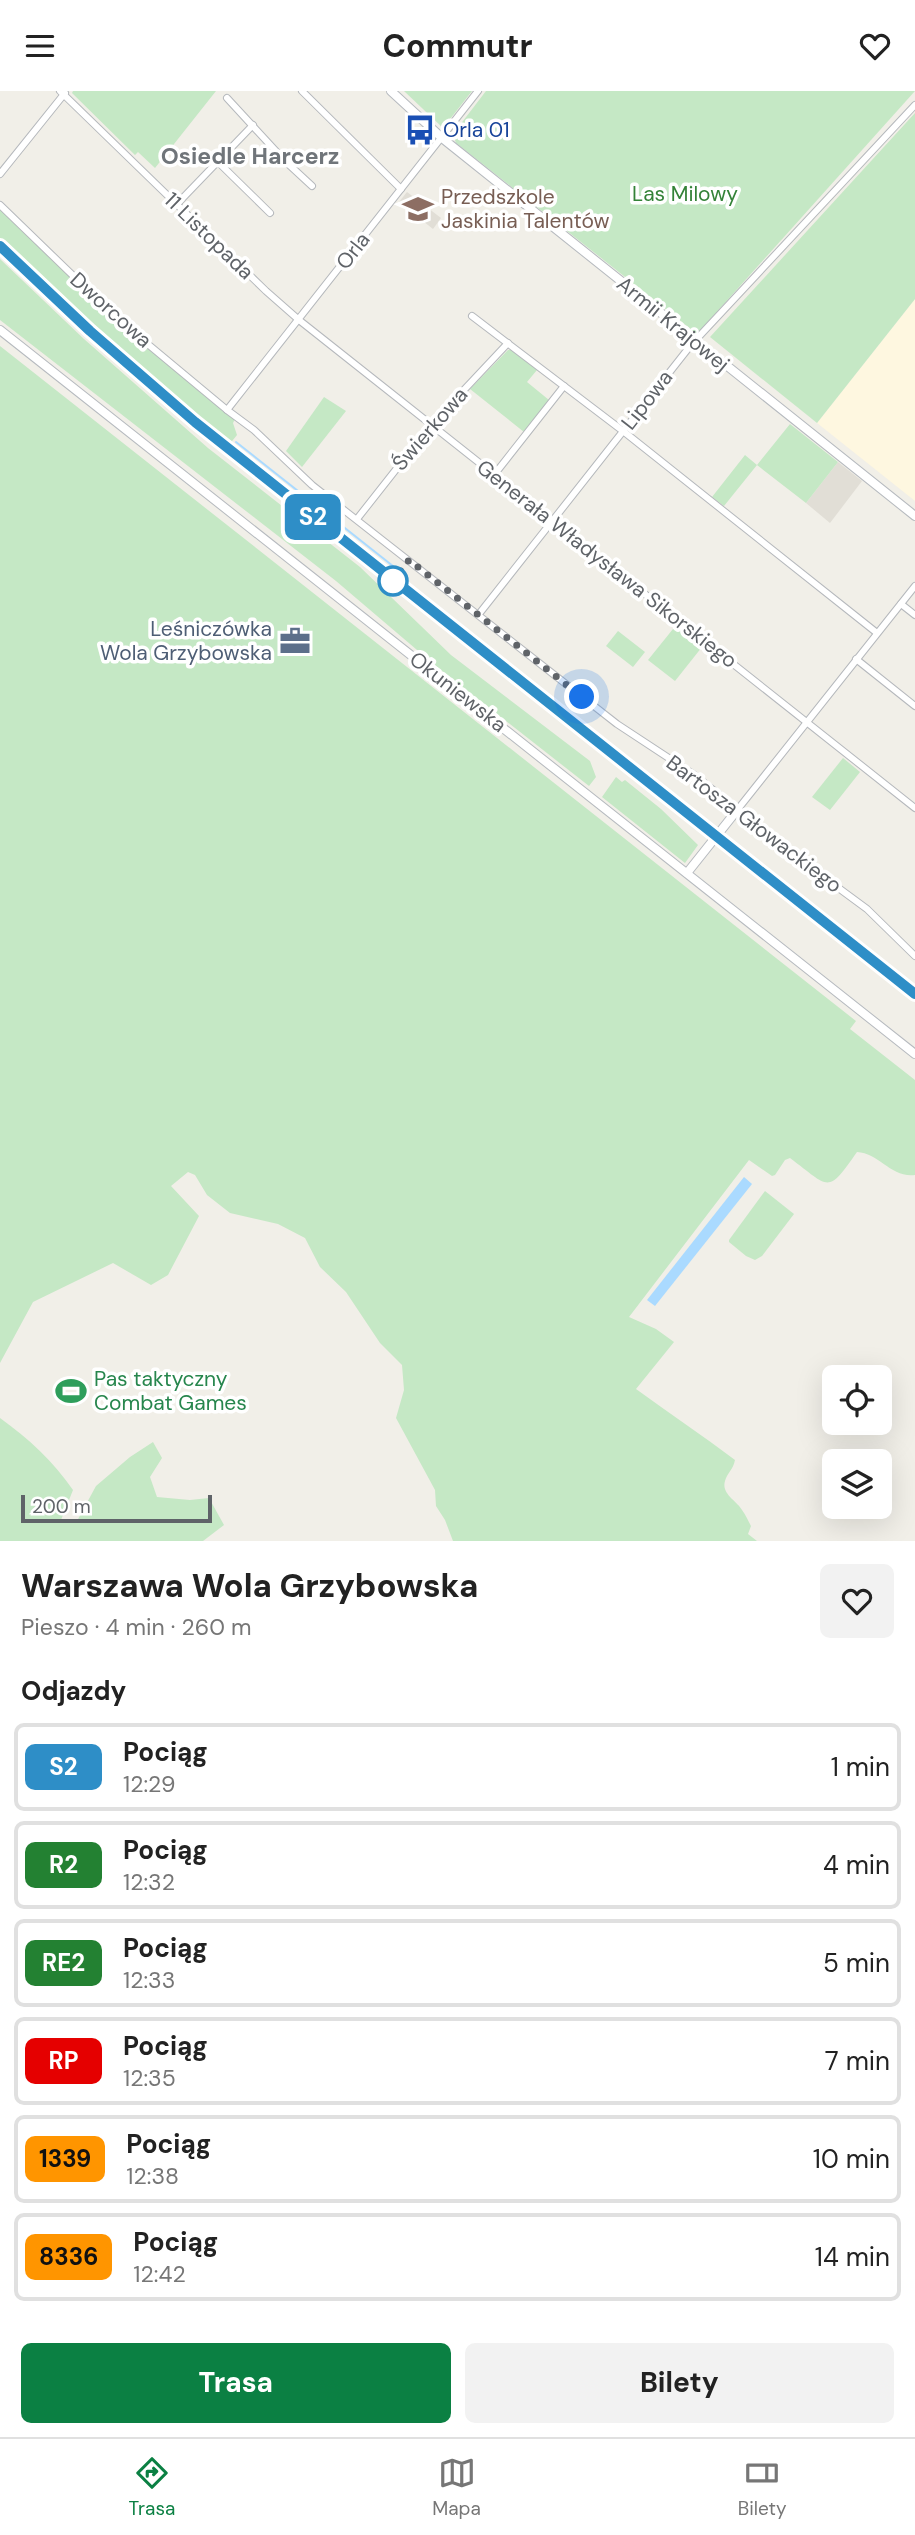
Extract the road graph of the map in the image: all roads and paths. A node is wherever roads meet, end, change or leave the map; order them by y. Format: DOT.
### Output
graph roads {
  1 [pos="302,91"];
  2 [pos="391,91"];
  3 [pos="478,91"];
  4 [pos="63,92"];
  5 [pos="227,98"];
  6 [pos="915,105"];
  7 [pos="253,125"];
  8 [pos="442,138"];
  9 [pos="219,162"];
  10 [pos="0,174"];
  11 [pos="312,186"];
  12 [pos="401,189"];
  13 [pos="177,204"];
  14 [pos="0,205"];
  15 [pos="270,213"];
  16 [pos="472,316"];
  17 [pos="299,320"];
  18 [pos="0,330"];
  19 [pos="695,341"];
  20 [pos="508,343"];
  21 [pos="564,386"];
  22 [pos="227,410"];
  23 [pos="431,425"];
  24 [pos="623,431"];
  25 [pos="494,475"];
  26 [pos="915,515"];
  27 [pos="356,519"];
  28 [pos="552,521"];
  29 [pos="915,586"];
  30 [pos="901,604"];
  31 [pos="479,614"];
  32 [pos="915,615"];
  33 [pos="877,633"];
  34 [pos="856,659"];
  35 [pos="915,706"];
  36 [pos="807,722"];
  37 [pos="915,807"];
  38 [pos="738,809"];
  39 [pos="687,873"];
  40 [pos="915,955"];
  41 [pos="915,1054"];
  1 -- 12 [label="street"];
  2 -- 8 [label="main road, Armii Krajowej"];
  3 -- 8 [label="street, Orla"];
  4 -- 10 [label="street"];
  4 -- 13 [label="street, 11 Listopada"];
  5 -- 7 [label="street"];
  6 -- 19 [label="street, Lipowa"];
  7 -- 9 [label="street"];
  7 -- 11 [label="street"];
  8 -- 12 [label="street, Orla"];
  8 -- 19 [label="main road, Armii Krajowej"];
  9 -- 13 [label="street"];
  9 -- 15 [label="street"];
  12 -- 17 [label="street, Orla"];
  13 -- 17 [label="street, 11 Listopada"];
  14 -- 22 [label="street, Dworcowa"];
  16 -- 20 [label="street"];
  17 -- 22 [label="street, Orla"];
  17 -- 23 [label="street, Generała Władysława Sikorskiego"];
  18 -- 39 [label="main road, Okuniewska"];
  19 -- 24 [label="street, Lipowa"];
  19 -- 26 [label="main road, Armii Krajowej"];
  20 -- 21 [label="street"];
  20 -- 23 [label="street, Świerkowa"];
  21 -- 24 [label="street"];
  21 -- 25 [label="street"];
  22 -- 27 [label="street, Bartosza Głowackiego"];
  23 -- 25 [label="street, Generała Władysława Sikorskiego"];
  23 -- 27 [label="street, Świerkowa"];
  24 -- 28 [label="street, Lipowa"];
  24 -- 33 [label="street"];
  25 -- 28 [label="street, Generała Władysława Sikorskiego"];
  27 -- 31 [label="street, Bartosza Głowackiego"];
  28 -- 31 [label="street, Lipowa"];
  28 -- 36 [label="street, Generała Władysława Sikorskiego"];
  29 -- 30 [label="street"];
  30 -- 32 [label="street"];
  30 -- 33 [label="street"];
  31 -- 38 [label="street, Bartosza Głowackiego"];
  33 -- 34 [label="street"];
  34 -- 35 [label="street"];
  34 -- 36 [label="street"];
  36 -- 37 [label="street, Generała Władysława Sikorskiego"];
  36 -- 38 [label="street"];
  38 -- 39 [label="main road"];
  38 -- 40 [label="street, Bartosza Głowackiego"];
  39 -- 41 [label="main road, Okuniewska"];
}
